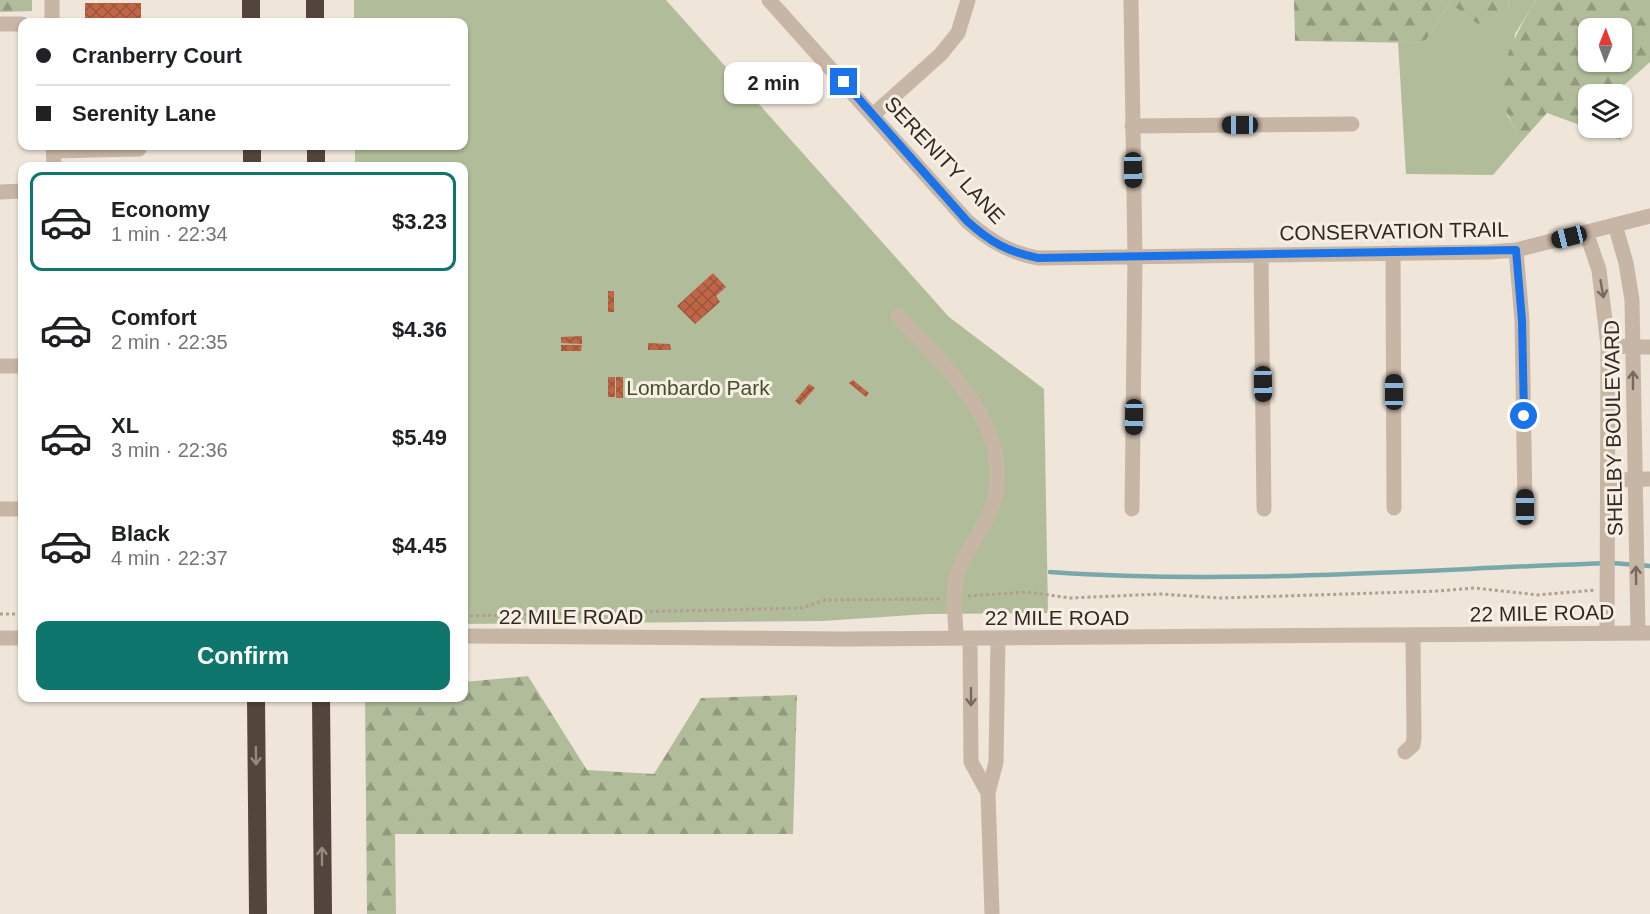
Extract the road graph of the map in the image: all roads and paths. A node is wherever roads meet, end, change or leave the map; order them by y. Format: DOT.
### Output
graph roads {
  1 [pos="52,0"];
  2 [pos="251,0"];
  3 [pos="315,0"];
  4 [pos="769,0"];
  5 [pos="968,0"];
  6 [pos="1131,0"];
  7 [pos="52,18"];
  8 [pos="251,18"];
  9 [pos="315,18"];
  10 [pos="0,24"];
  11 [pos="18,24"];
  12 [pos="874,114"];
  13 [pos="1352,124"];
  14 [pos="1132,126"];
  15 [pos="0,192"];
  16 [pos="18,192"];
  17 [pos="1650,216"];
  18 [pos="1615,225"];
  19 [pos="1586,232"];
  20 [pos="1516,250"];
  21 [pos="1393,253"];
  22 [pos="1261,255"];
  23 [pos="1135,257"];
  24 [pos="898,316"];
  25 [pos="1608,346"];
  26 [pos="1633,346"];
  27 [pos="1650,347"];
  28 [pos="0,366"];
  29 [pos="18,366"];
  30 [pos="1634,479"];
  31 [pos="1650,479"];
  32 [pos="1608,480"];
  33 [pos="1525,507"];
  34 [pos="0,508"];
  35 [pos="1394,508"];
  36 [pos="18,509"];
  37 [pos="1132,509"];
  38 [pos="1264,509"];
  39 [pos="1607,587"];
  40 [pos="956,598"];
  41 [pos="0,614"];
  42 [pos="18,614"];
  43 [pos="468,616"];
  44 [pos="1607,633"];
  45 [pos="1644,633"];
  46 [pos="468,636"];
  47 [pos="1413,636"];
  48 [pos="0,638"];
  49 [pos="18,638"];
  50 [pos="963,638"];
  51 [pos="998,638"];
  52 [pos="256,702"];
  53 [pos="321,702"];
  54 [pos="1405,752"];
  55 [pos="988,793"];
  56 [pos="258,914"];
  57 [pos="323,914"];
  58 [pos="992,914"];
  1 -- 7 [label="street"];
  2 -- 8 [label="highway"];
  3 -- 9 [label="highway"];
  4 -- 12 [label="street, SERENITY LANE"];
  5 -- 12 [label="street"];
  6 -- 14 [label="street"];
  10 -- 11 [label="street"];
  12 -- 23 [label="street, SERENITY LANE"];
  13 -- 14 [label="street"];
  14 -- 23 [label="street"];
  15 -- 16 [label="street"];
  17 -- 18 [label="street, CONSERVATION TRAIL"];
  18 -- 19 [label="street, CONSERVATION TRAIL"];
  18 -- 26 [label="street, SHELBY BOULEVARD"];
  19 -- 20 [label="street, CONSERVATION TRAIL"];
  19 -- 25 [label="street, one-way"];
  20 -- 21 [label="street, CONSERVATION TRAIL"];
  20 -- 33 [label="street"];
  21 -- 22 [label="street, CONSERVATION TRAIL"];
  21 -- 35 [label="street"];
  22 -- 23 [label="street, CONSERVATION TRAIL"];
  22 -- 38 [label="street"];
  23 -- 37 [label="street"];
  24 -- 40 [label="street"];
  25 -- 26 [label="street"];
  25 -- 32 [label="street"];
  26 -- 27 [label="street"];
  30 -- 26 [label="street, SHELBY BOULEVARD, one-way"];
  28 -- 29 [label="street"];
  30 -- 31 [label="street"];
  30 -- 32 [label="street"];
  45 -- 30 [label="street, SHELBY BOULEVARD, one-way"];
  32 -- 39 [label="street"];
  34 -- 36 [label="street"];
  39 -- 40 [label="path"];
  39 -- 44 [label="street"];
  40 -- 43 [label="path"];
  40 -- 50 [label="street"];
  41 -- 42 [label="path"];
  44 -- 45 [label="street, 22 MILE ROAD"];
  44 -- 47 [label="street, 22 MILE ROAD"];
  46 -- 50 [label="street, 22 MILE ROAD"];
  47 -- 51 [label="street, 22 MILE ROAD"];
  47 -- 54 [label="street"];
  48 -- 49 [label="street"];
  50 -- 51 [label="street, 22 MILE ROAD"];
  50 -- 55 [label="street, one-way"];
  51 -- 55 [label="street"];
  52 -- 56 [label="highway, one-way"];
  57 -- 53 [label="highway, one-way"];
  55 -- 58 [label="street"];
}
